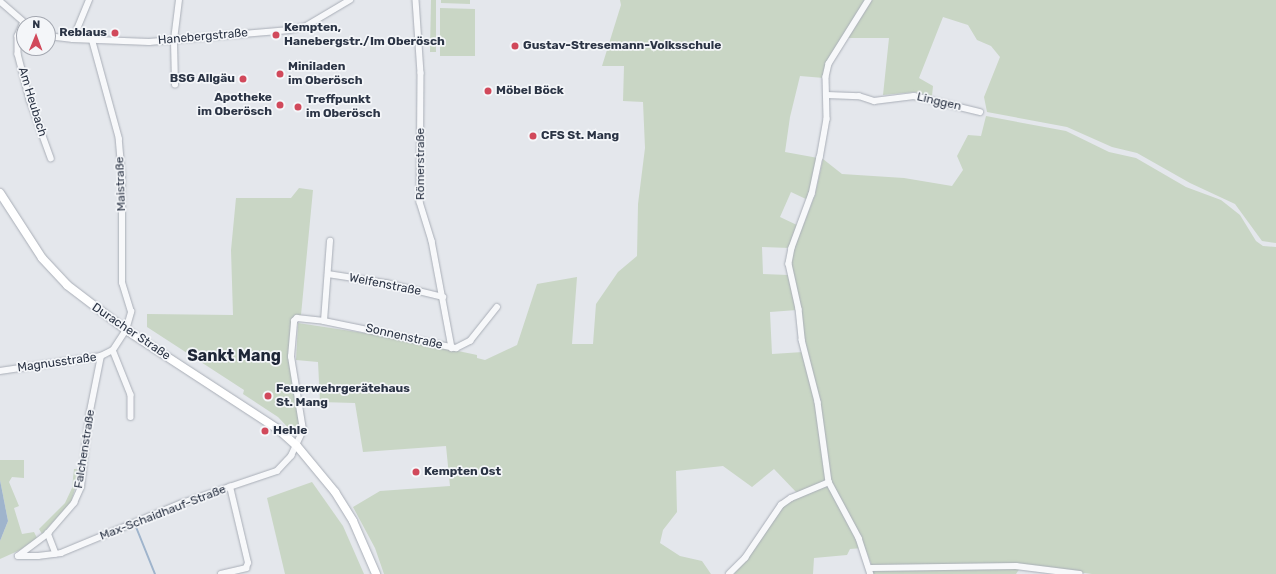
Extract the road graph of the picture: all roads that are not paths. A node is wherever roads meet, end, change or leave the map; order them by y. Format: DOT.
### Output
graph roads {
  1 [pos="89,0"];
  2 [pos="179,0"];
  3 [pos="350,0"];
  4 [pos="416,0"];
  5 [pos="869,0"];
  6 [pos="0,2"];
  7 [pos="17,16"];
  8 [pos="56,37"];
  9 [pos="73,39"];
  10 [pos="92,40"];
  11 [pos="174,40"];
  12 [pos="19,56"];
  13 [pos="175,85"];
  14 [pos="827,95"];
  15 [pos="980,112"];
  16 [pos="51,158"];
  17 [pos="0,193"];
  18 [pos="330,241"];
  19 [pos="328,274"];
  20 [pos="443,297"];
  21 [pos="497,307"];
  22 [pos="324,321"];
  23 [pos="126,330"];
  24 [pos="452,348"];
  25 [pos="113,350"];
  26 [pos="101,356"];
  27 [pos="0,371"];
  28 [pos="131,417"];
  29 [pos="295,444"];
  30 [pos="829,482"];
  31 [pos="230,487"];
  32 [pos="48,533"];
  33 [pos="56,554"];
  34 [pos="18,556"];
  35 [pos="871,571"];
  36 [pos="221,574"];
  37 [pos="376,574"];
  38 [pos="729,574"];
  39 [pos="1079,574"];
  1 -- 9 [label="street"];
  2 -- 11 [label="street"];
  3 -- 11 [label="street, Hanebergstraße"];
  4 -- 20 [label="street, Römerstraße"];
  5 -- 14 [label="street"];
  6 -- 7 [label="street"];
  8 -- 9 [label="street, Hanebergstraße"];
  9 -- 10 [label="street, Hanebergstraße"];
  10 -- 11 [label="street, Hanebergstraße"];
  10 -- 23 [label="street, Maistraße"];
  11 -- 13 [label="street"];
  12 -- 16 [label="street, Am Heubach"];
  14 -- 15 [label="street, Linggen"];
  14 -- 30 [label="street"];
  17 -- 23 [label="main road, Duracher Straße"];
  18 -- 19 [label="street"];
  19 -- 20 [label="street, Welfenstraße"];
  19 -- 22 [label="street"];
  20 -- 24 [label="street, Römerstraße"];
  21 -- 24 [label="street, Sonnenstraße"];
  22 -- 24 [label="street, Sonnenstraße"];
  22 -- 29 [label="street, Sonnenstraße"];
  23 -- 25 [label="street, Magnusstraße"];
  23 -- 29 [label="main road, Duracher Straße"];
  25 -- 26 [label="street, Magnusstraße"];
  25 -- 28 [label="street"];
  26 -- 27 [label="street, Magnusstraße"];
  26 -- 32 [label="street, Falchenstraße"];
  29 -- 31 [label="street, Max-Schaidhauf-Straße"];
  29 -- 37 [label="main road, Duracher Straße"];
  30 -- 35 [label="street"];
  30 -- 38 [label="street"];
  31 -- 33 [label="street, Max-Schaidhauf-Straße"];
  31 -- 36 [label="street"];
  32 -- 33 [label="street"];
  32 -- 34 [label="street, Falchenstraße"];
  33 -- 34 [label="street, Max-Schaidhauf-Straße"];
  35 -- 39 [label="street"];
}
